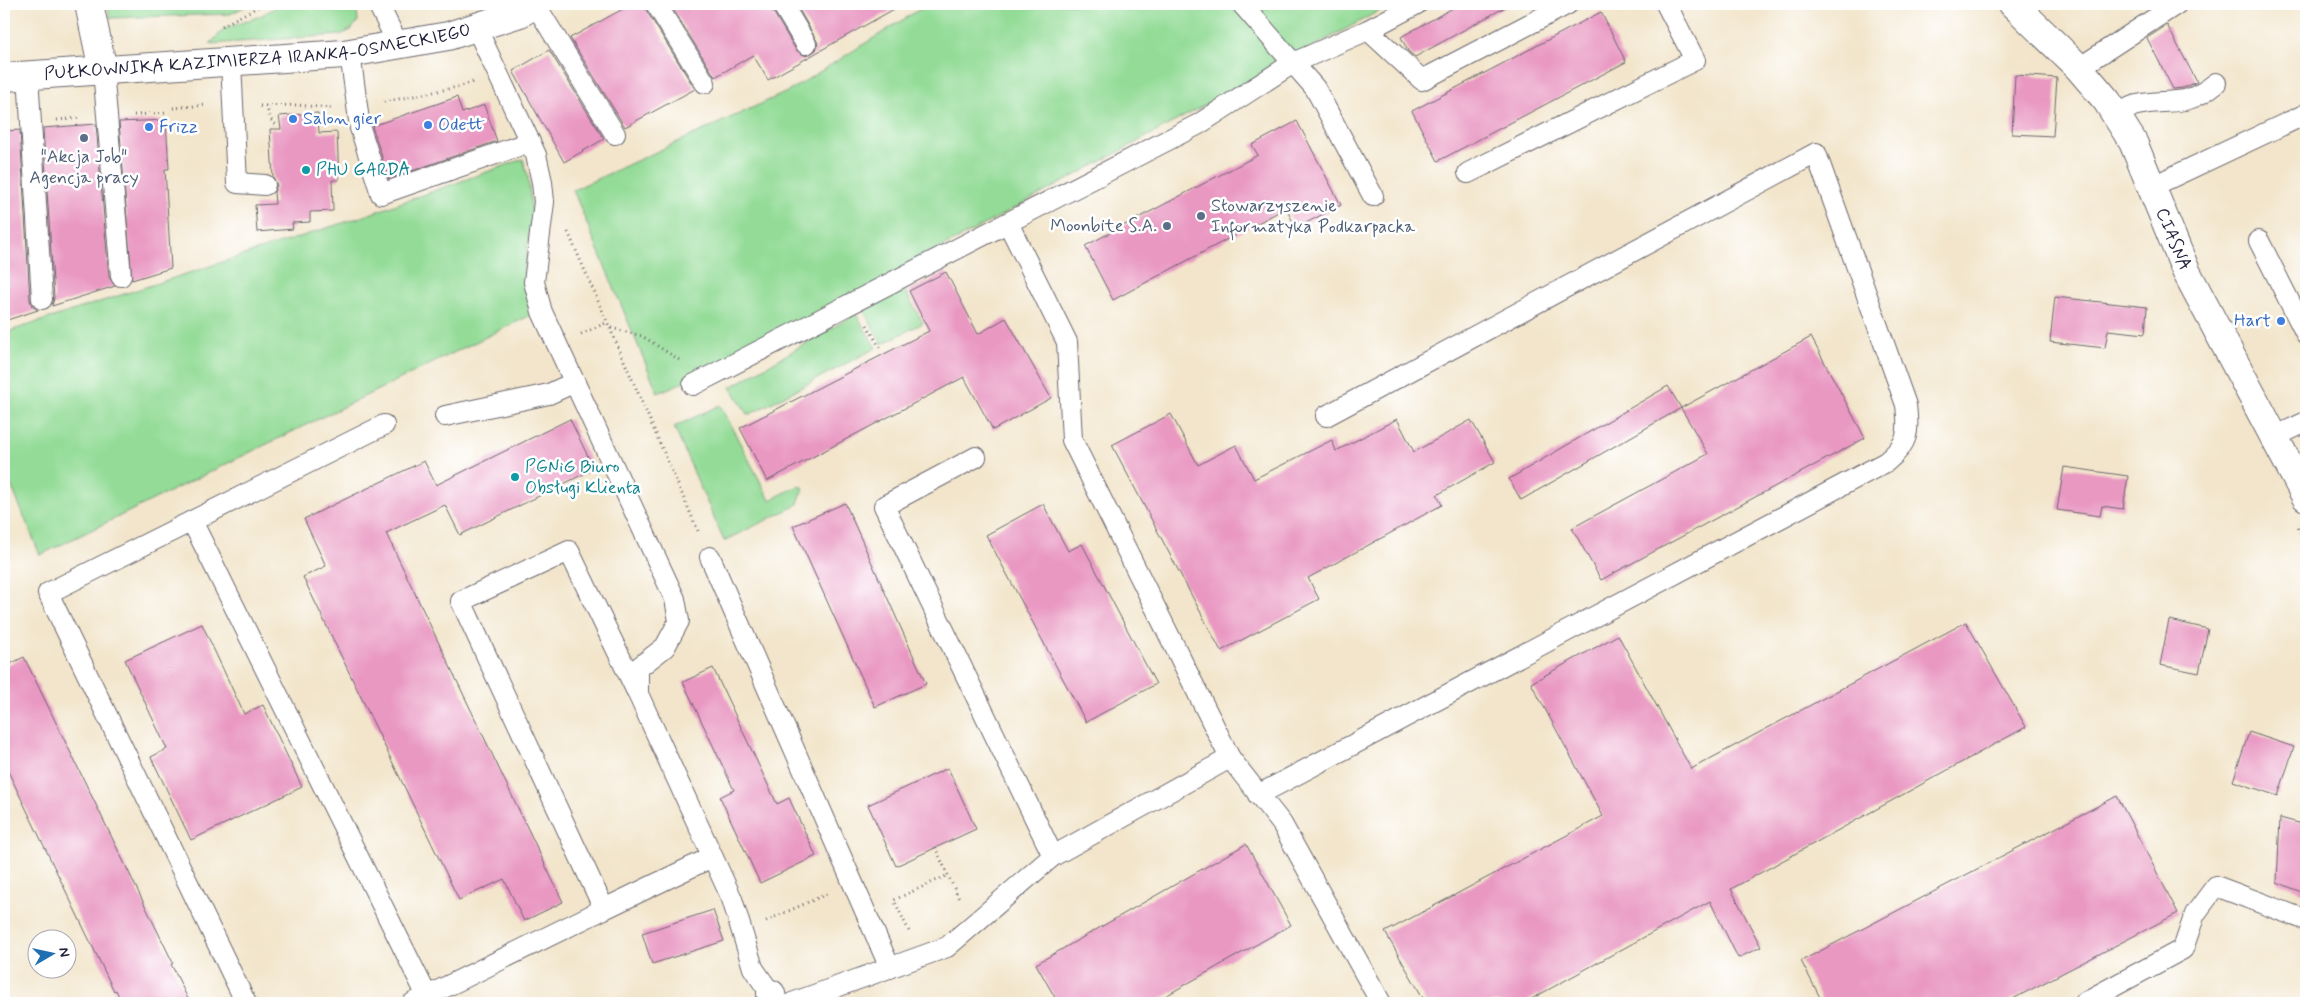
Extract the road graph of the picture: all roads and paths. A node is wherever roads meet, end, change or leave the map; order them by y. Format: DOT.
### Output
graph roads {
  1 [pos="89,4"];
  2 [pos="262,4"];
  3 [pos="378,4"];
  4 [pos="536,4"];
  5 [pos="656,4"];
  6 [pos="782,4"];
  7 [pos="1242,4"];
  8 [pos="1417,4"];
  9 [pos="1568,4"];
  10 [pos="1666,4"];
  11 [pos="2013,4"];
  12 [pos="2177,4"];
  13 [pos="222,26"];
  14 [pos="476,27"];
  15 [pos="1368,30"];
  16 [pos="806,44"];
  17 [pos="399,46"];
  18 [pos="350,53"];
  19 [pos="231,62"];
  20 [pos="1294,63"];
  21 [pos="2079,68"];
  22 [pos="103,70"];
  23 [pos="16,76"];
  24 [pos="705,83"];
  25 [pos="2216,83"];
  26 [pos="266,106"];
  27 [pos="2306,114"];
  28 [pos="2116,116"];
  29 [pos="277,126"];
  30 [pos="614,134"];
  31 [pos="530,142"];
  32 [pos="1468,173"];
  33 [pos="264,185"];
  34 [pos="2150,187"];
  35 [pos="1373,196"];
  36 [pos="544,202"];
  37 [pos="1008,223"];
  38 [pos="2259,241"];
  39 [pos="121,276"];
  40 [pos="42,299"];
  41 [pos="608,322"];
  42 [pos="599,326"];
  43 [pos="610,328"];
  44 [pos="2306,334"];
  45 [pos="575,382"];
  46 [pos="693,385"];
  47 [pos="444,416"];
  48 [pos="1326,416"];
  49 [pos="2306,422"];
  50 [pos="384,425"];
  51 [pos="2274,437"];
  52 [pos="976,457"];
  53 [pos="2306,497"];
  54 [pos="192,521"];
  55 [pos="710,557"];
  56 [pos="638,694"];
  57 [pos="1230,758"];
  58 [pos="1258,795"];
  59 [pos="936,847"];
  60 [pos="1053,856"];
  61 [pos="712,857"];
  62 [pos="948,875"];
  63 [pos="952,883"];
  64 [pos="604,909"];
  65 [pos="2306,920"];
  66 [pos="922,958"];
  67 [pos="890,968"];
  68 [pos="420,1000"];
  69 [pos="779,1000"];
  70 [pos="246,1003"];
  71 [pos="1381,1003"];
  72 [pos="2083,1003"];
  1 -- 22 [label="street"];
  2 -- 13 [label="path"];
  3 -- 17 [label="lane"];
  4 -- 14 [label="street, PUŁKOWNIKA KAZIMIERZA IRANKA-OSMECKIEGO"];
  4 -- 30 [label="lane"];
  5 -- 24 [label="lane"];
  6 -- 16 [label="lane"];
  7 -- 20 [label="lane"];
  8 -- 15 [label="lane"];
  9 -- 15 [label="lane"];
  10 -- 32 [label="lane"];
  11 -- 21 [label="street, CIASNA"];
  12 -- 21 [label="lane"];
  14 -- 17 [label="street, PUŁKOWNIKA KAZIMIERZA IRANKA-OSMECKIEGO"];
  14 -- 31 [label="lane"];
  15 -- 20 [label="lane"];
  17 -- 18 [label="street, PUŁKOWNIKA KAZIMIERZA IRANKA-OSMECKIEGO"];
  18 -- 19 [label="street, PUŁKOWNIKA KAZIMIERZA IRANKA-OSMECKIEGO"];
  18 -- 31 [label="lane"];
  19 -- 22 [label="street, PUŁKOWNIKA KAZIMIERZA IRANKA-OSMECKIEGO"];
  19 -- 33 [label="lane"];
  20 -- 35 [label="lane"];
  20 -- 37 [label="lane"];
  21 -- 28 [label="street, CIASNA"];
  22 -- 23 [label="street, PUŁKOWNIKA KAZIMIERZA IRANKA-OSMECKIEGO"];
  22 -- 39 [label="lane"];
  23 -- 40 [label="lane"];
  25 -- 28 [label="lane"];
  26 -- 29 [label="path"];
  27 -- 34 [label="lane"];
  28 -- 34 [label="street, CIASNA"];
  31 -- 36 [label="lane"];
  34 -- 51 [label="street, CIASNA"];
  36 -- 41 [label="path"];
  36 -- 45 [label="lane"];
  37 -- 46 [label="lane"];
  37 -- 57 [label="lane"];
  38 -- 44 [label="lane"];
  41 -- 42 [label="path"];
  41 -- 43 [label="path"];
  43 -- 46 [label="path"];
  43 -- 55 [label="path"];
  45 -- 47 [label="lane"];
  45 -- 56 [label="lane"];
  48 -- 58 [label="lane"];
  49 -- 51 [label="lane"];
  50 -- 54 [label="lane"];
  51 -- 53 [label="street, CIASNA"];
  52 -- 60 [label="lane"];
  54 -- 68 [label="lane"];
  54 -- 70 [label="lane"];
  55 -- 67 [label="lane"];
  56 -- 61 [label="lane"];
  56 -- 64 [label="lane"];
  57 -- 58 [label="lane"];
  57 -- 60 [label="lane"];
  58 -- 71 [label="lane"];
  59 -- 62 [label="path"];
  60 -- 66 [label="lane"];
  61 -- 64 [label="lane"];
  61 -- 69 [label="lane"];
  62 -- 63 [label="path"];
  62 -- 66 [label="path"];
  64 -- 68 [label="lane"];
  65 -- 72 [label="lane"];
  66 -- 67 [label="lane"];
  67 -- 69 [label="lane"];
}
